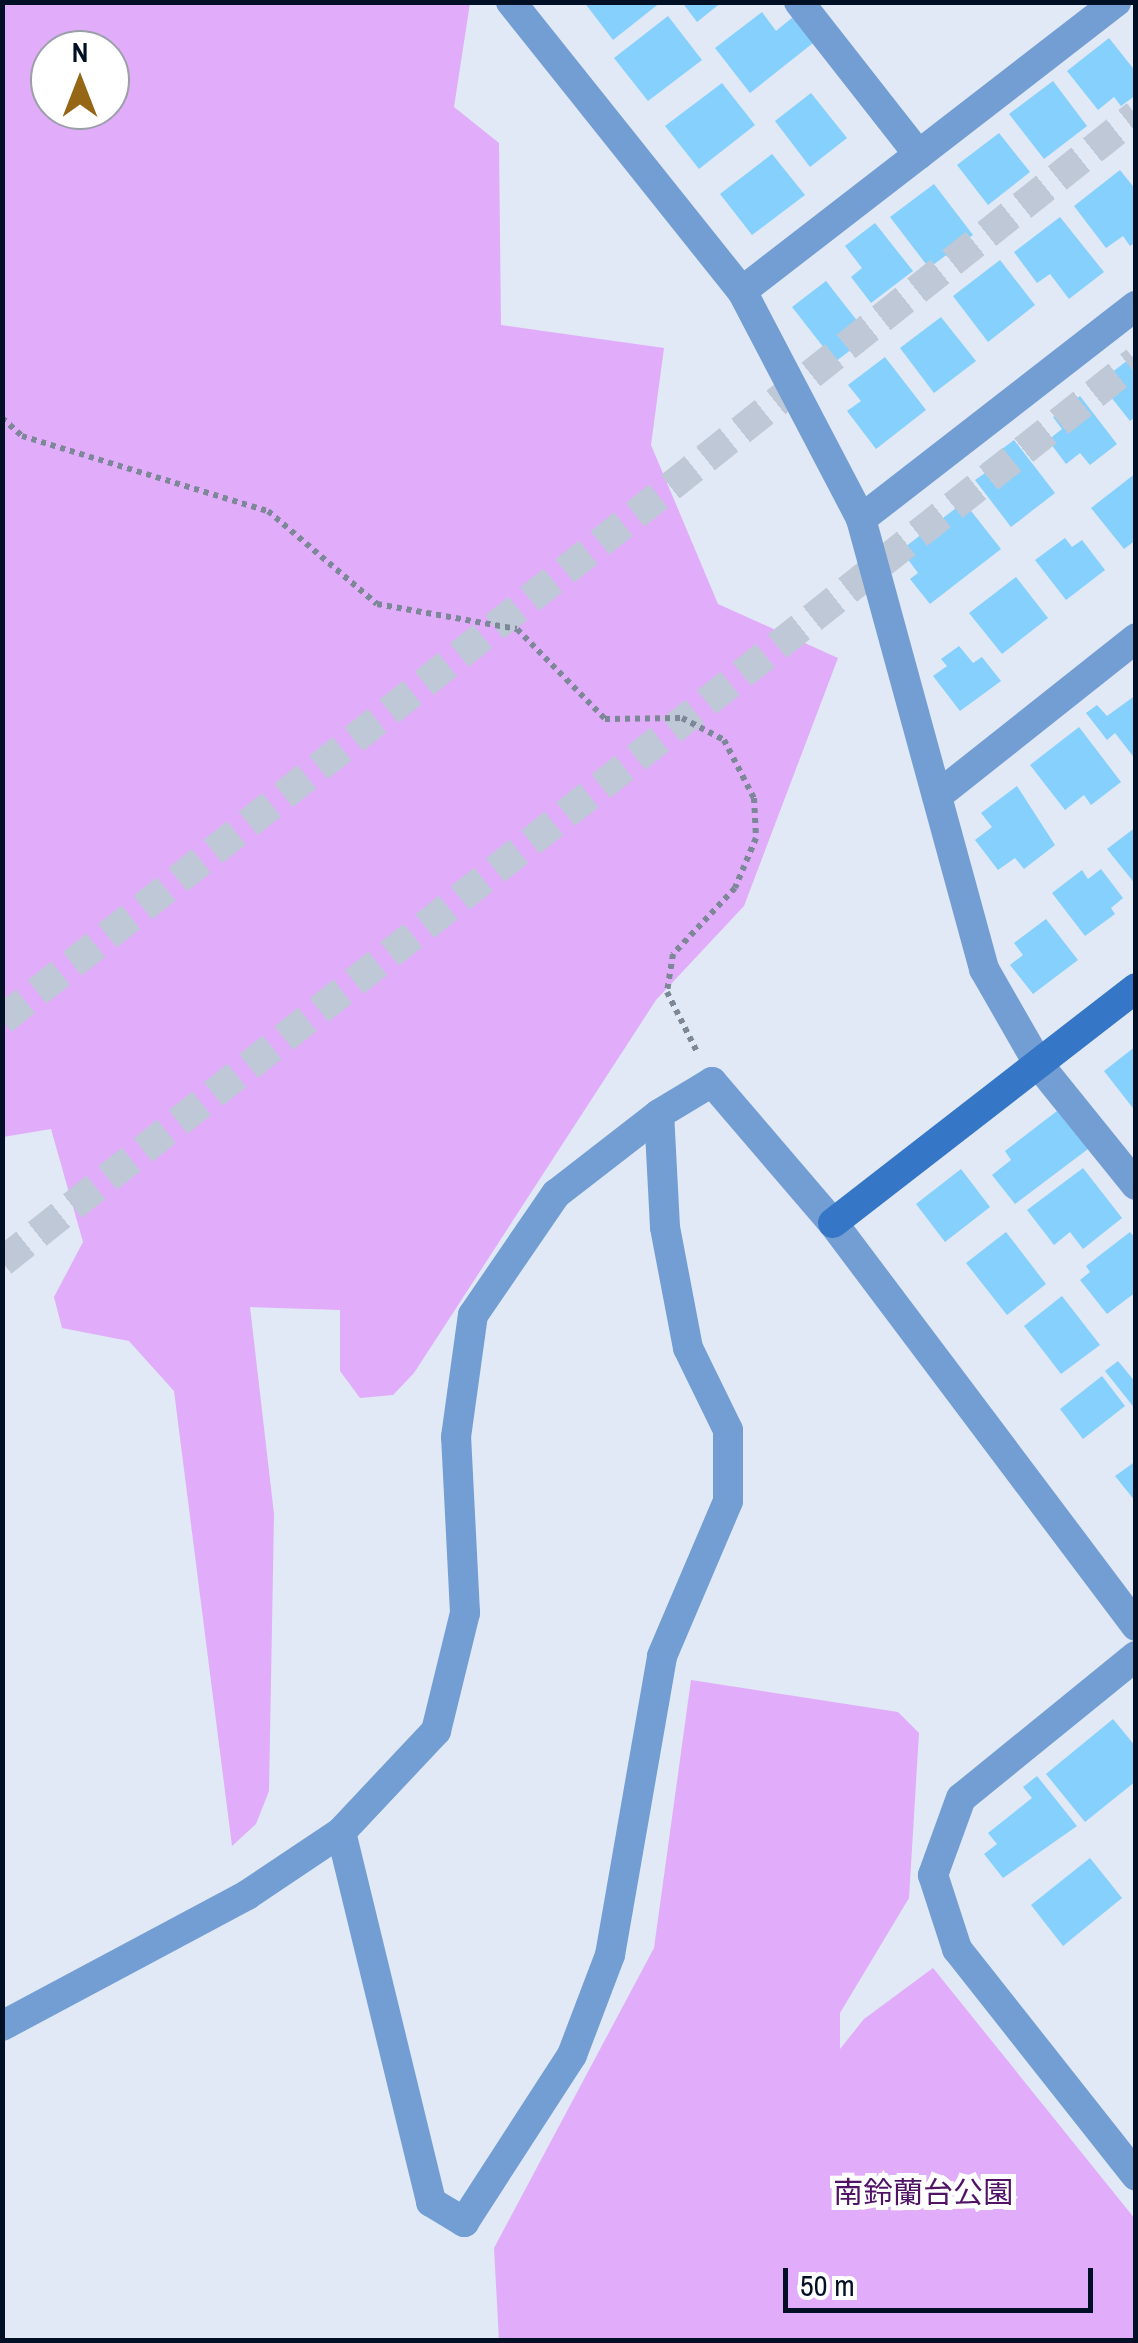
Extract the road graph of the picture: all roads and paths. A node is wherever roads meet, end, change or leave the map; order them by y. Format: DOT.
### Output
graph roads {
  1 [pos="511,2"];
  2 [pos="799,2"];
  3 [pos="1116,2"];
  4 [pos="919,155"];
  5 [pos="742,292"];
  6 [pos="1136,306"];
  7 [pos="2,418"];
  8 [pos="861,519"];
  9 [pos="1136,638"];
  10 [pos="936,796"];
  11 [pos="1136,988"];
  12 [pos="1039,1065"];
  13 [pos="712,1082"];
  14 [pos="659,1114"];
  15 [pos="1136,1185"];
  16 [pos="834,1223"];
  17 [pos="1136,1626"];
  18 [pos="1136,1656"];
  19 [pos="340,1832"];
  20 [pos="2,2026"];
  21 [pos="1136,2176"];
  1 -- 5 [label="street"];
  2 -- 4 [label="street"];
  3 -- 4 [label="street"];
  4 -- 5 [label="street"];
  5 -- 8 [label="street"];
  6 -- 8 [label="street"];
  7 -- 13 [label="path"];
  8 -- 10 [label="street"];
  9 -- 10 [label="street"];
  10 -- 12 [label="street"];
  11 -- 12 [label="street"];
  12 -- 15 [label="street"];
  12 -- 16 [label="street"];
  13 -- 14 [label="street"];
  13 -- 16 [label="street"];
  14 -- 19 [label="street"];
  14 -- 19 [label="street"];
  16 -- 17 [label="street"];
  18 -- 21 [label="street"];
  19 -- 20 [label="street"];
}
